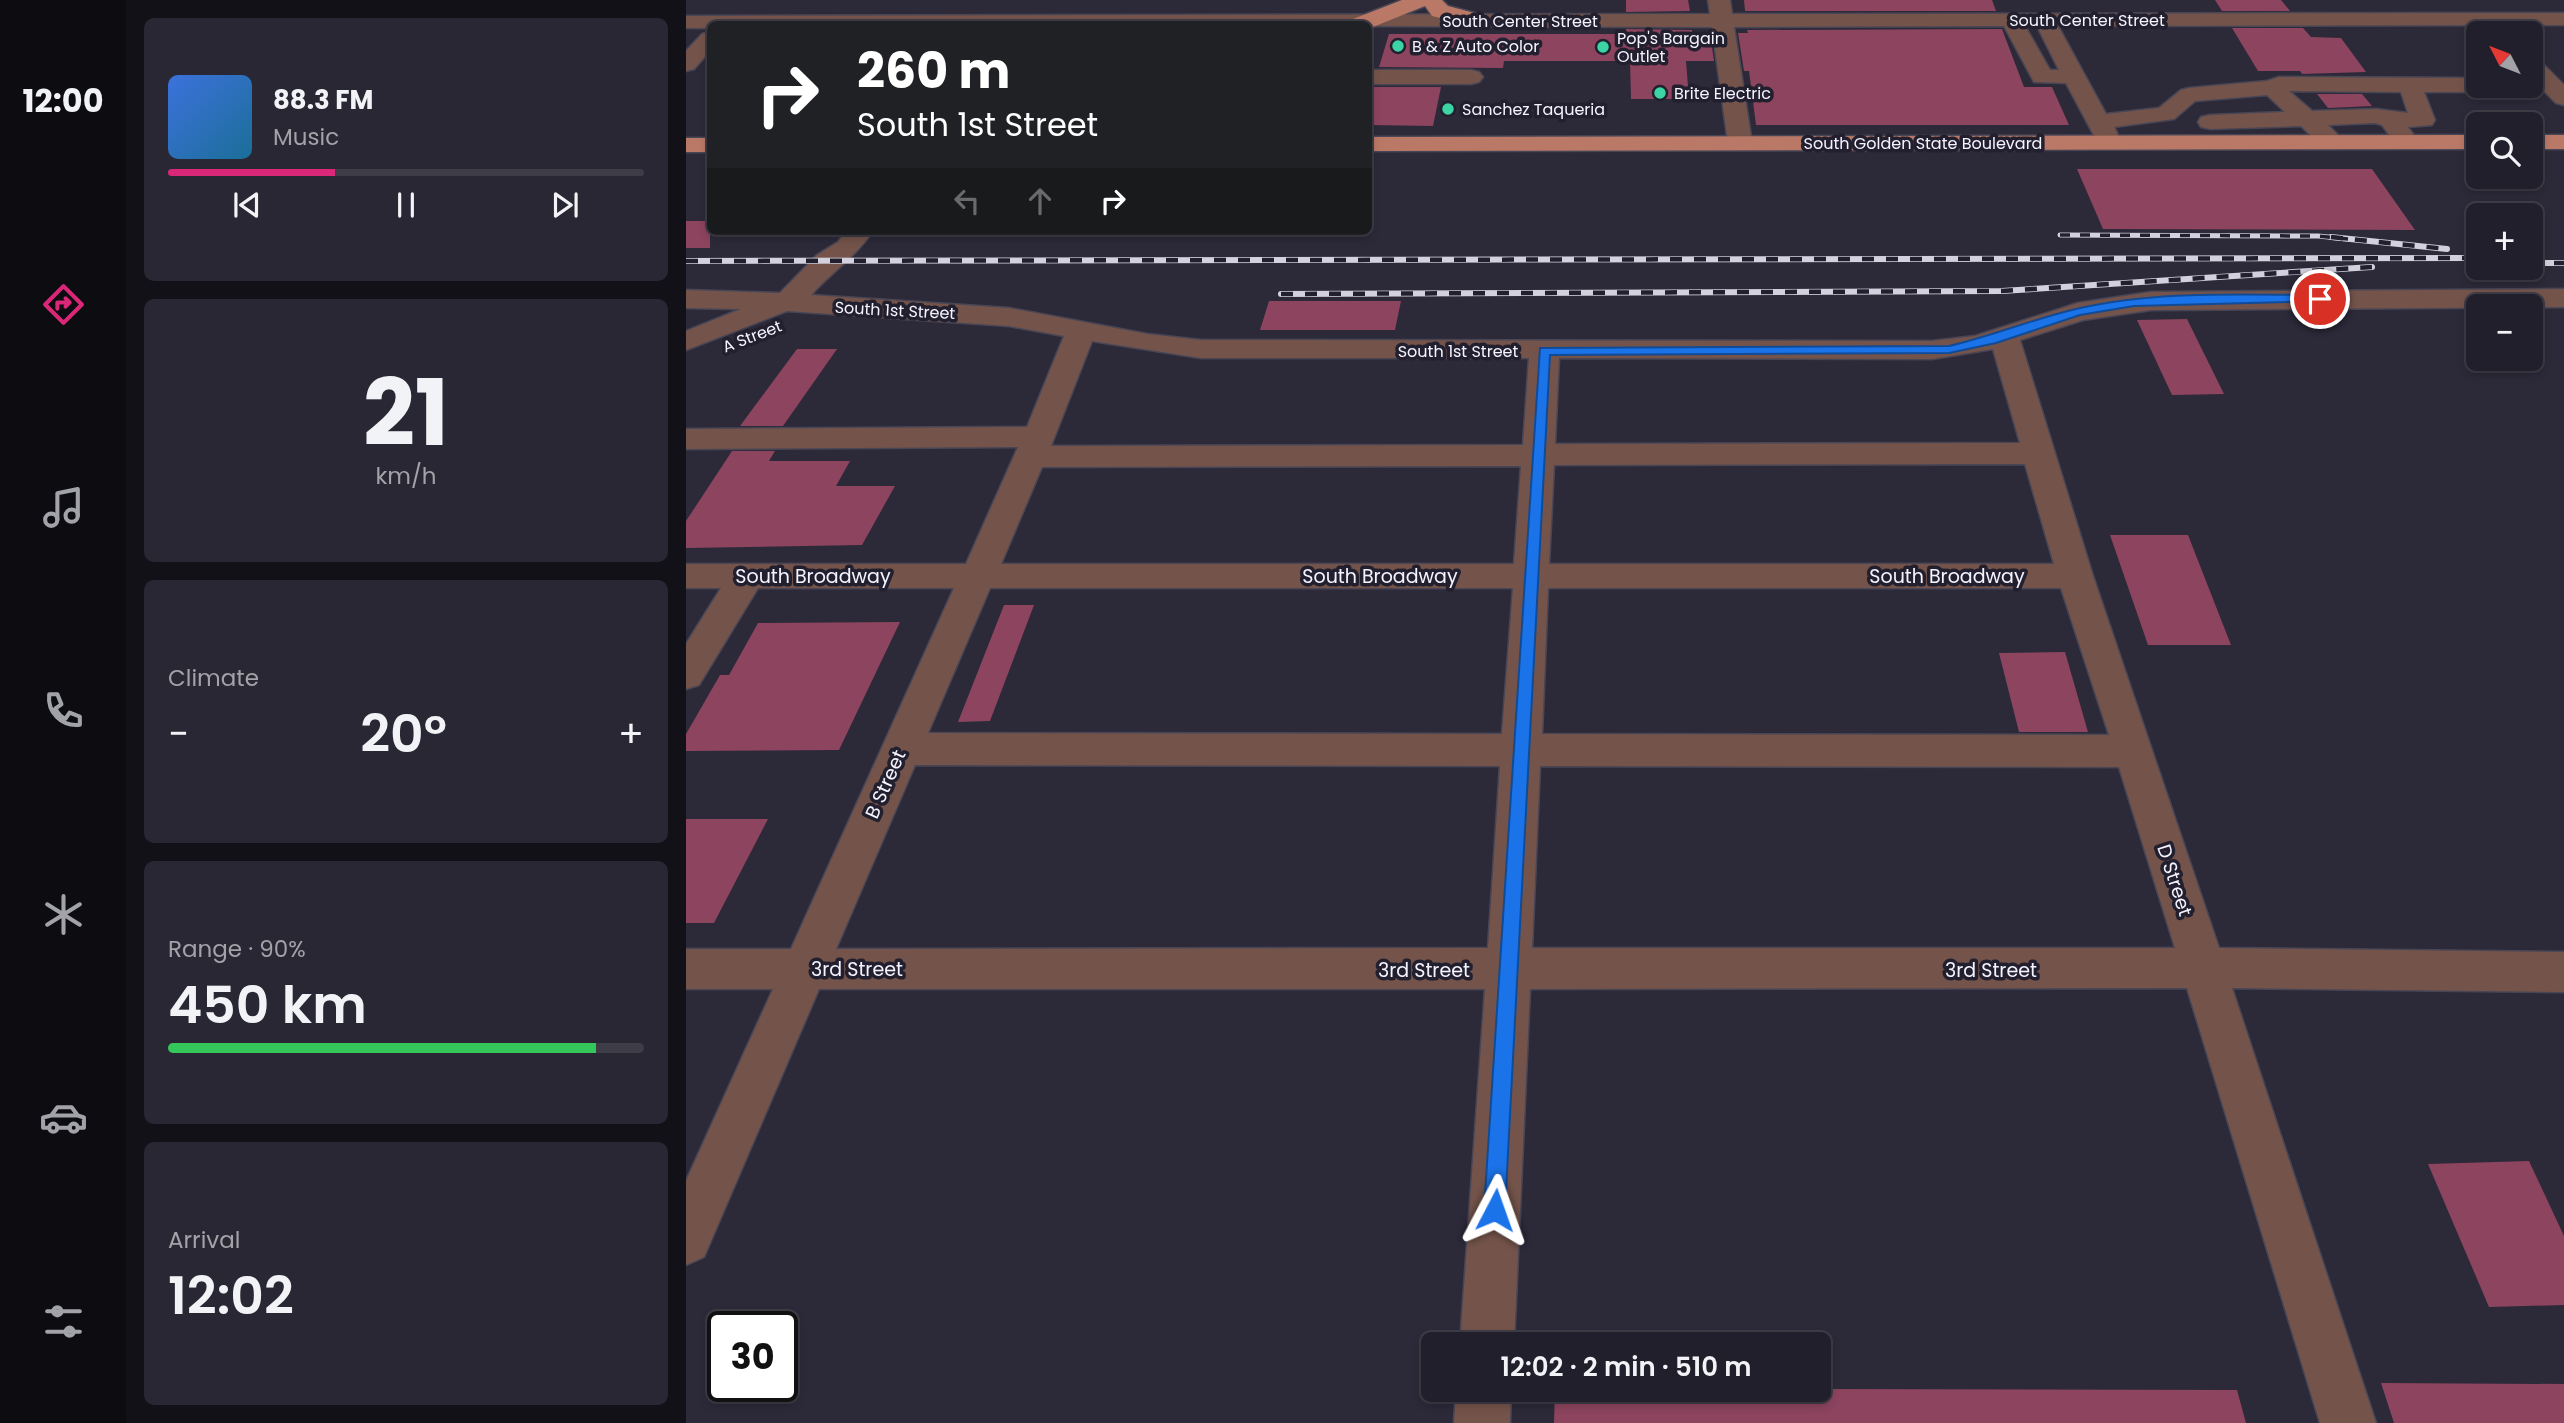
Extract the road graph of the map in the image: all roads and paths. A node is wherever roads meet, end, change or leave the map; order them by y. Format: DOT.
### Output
graph roads {
  1 [pos="750,0"];
  2 [pos="1024,0"];
  3 [pos="1292,0"];
  4 [pos="1421,0"];
  5 [pos="1431,0"];
  6 [pos="2468,0"];
  7 [pos="1721,10"];
  8 [pos="2564,19"];
  9 [pos="2011,20"];
  10 [pos="2044,20"];
  11 [pos="729,21"];
  12 [pos="1009,21"];
  13 [pos="1284,21"];
  14 [pos="1370,21"];
  15 [pos="1478,21"];
  16 [pos="2489,21"];
  17 [pos="2543,21"];
  18 [pos="686,22"];
  19 [pos="707,23"];
  20 [pos="1372,23"];
  21 [pos="2466,26"];
  22 [pos="707,44"];
  23 [pos="2025,46"];
  24 [pos="2058,46"];
  25 [pos="690,74"];
  26 [pos="2074,76"];
  27 [pos="1372,77"];
  28 [pos="1471,77"];
  29 [pos="2410,85"];
  30 [pos="2466,85"];
  31 [pos="2272,88"];
  32 [pos="2307,119"];
  33 [pos="2391,120"];
  34 [pos="2210,122"];
  35 [pos="2174,126"];
  36 [pos="2104,132"];
  37 [pos="2230,142"];
  38 [pos="2333,142"];
  39 [pos="2407,142"];
  40 [pos="2466,142"];
  41 [pos="2543,142"];
  42 [pos="2564,142"];
  43 [pos="1740,143"];
  44 [pos="1372,144"];
  45 [pos="686,145"];
  46 [pos="707,145"];
  47 [pos="854,240"];
  48 [pos="2564,298"];
  49 [pos="802,303"];
  50 [pos="688,306"];
  51 [pos="1082,329"];
  52 [pos="2004,336"];
  53 [pos="686,341"];
  54 [pos="1544,351"];
  55 [pos="686,360"];
  56 [pos="686,439"];
  57 [pos="1034,447"];
  58 [pos="2038,453"];
  59 [pos="1538,455"];
  60 [pos="748,575"];
  61 [pos="686,576"];
  62 [pos="977,576"];
  63 [pos="1530,576"];
  64 [pos="2075,576"];
  65 [pos="686,675"];
  66 [pos="901,749"];
  67 [pos="1522,750"];
  68 [pos="2134,751"];
  69 [pos="686,970"];
  70 [pos="803,970"];
  71 [pos="1510,970"];
  72 [pos="2204,970"];
  73 [pos="2564,972"];
  74 [pos="686,1239"];
  75 [pos="1488,1332"];
  76 [pos="1483,1402"];
  77 [pos="1482,1423"];
  78 [pos="2348,1423"];
  1 -- 11 [label="street"];
  2 -- 12 [label="street"];
  3 -- 13 [label="street"];
  4 -- 14 [label="main road"];
  5 -- 15 [label="main road"];
  6 -- 16 [label="street"];
  7 -- 9 [label="street, South Center Street"];
  7 -- 15 [label="street, South Center Street"];
  7 -- 43 [label="street"];
  8 -- 17 [label="street, South Center Street"];
  9 -- 10 [label="street, South Center Street"];
  9 -- 23 [label="street"];
  10 -- 21 [label="street, South Center Street"];
  10 -- 24 [label="street"];
  15 -- 20 [label="street, South Center Street"];
  18 -- 19 [label="street, South Center Street"];
  22 -- 25 [label="street"];
  23 -- 24 [label="street"];
  23 -- 26 [label="street"];
  24 -- 26 [label="street"];
  26 -- 36 [label="street"];
  27 -- 28 [label="street"];
  29 -- 30 [label="street"];
  29 -- 31 [label="street"];
  29 -- 33 [label="street"];
  31 -- 32 [label="street"];
  31 -- 35 [label="street"];
  32 -- 33 [label="street"];
  32 -- 34 [label="street"];
  32 -- 38 [label="street"];
  33 -- 39 [label="street"];
  34 -- 35 [label="street"];
  34 -- 37 [label="street"];
  35 -- 36 [label="main road, South Golden State Boulevard"];
  35 -- 36 [label="street"];
  35 -- 37 [label="main road, South Golden State Boulevard"];
  36 -- 43 [label="main road, South Golden State Boulevard"];
  37 -- 38 [label="main road, South Golden State Boulevard"];
  38 -- 39 [label="main road, South Golden State Boulevard"];
  39 -- 40 [label="main road, South Golden State Boulevard"];
  41 -- 42 [label="main road"];
  43 -- 44 [label="main road, South Golden State Boulevard"];
  45 -- 46 [label="main road"];
  47 -- 49 [label="street"];
  48 -- 52 [label="street, South 1st Street"];
  49 -- 50 [label="street, South 1st Street"];
  49 -- 51 [label="street, South 1st Street"];
  49 -- 53 [label="street, A Street"];
  49 -- 55 [label="street, A Street"];
  51 -- 54 [label="street, South 1st Street"];
  51 -- 57 [label="street, B Street"];
  52 -- 54 [label="street, South 1st Street"];
  52 -- 58 [label="street, D Street"];
  54 -- 59 [label="street"];
  56 -- 57 [label="street"];
  57 -- 59 [label="street"];
  57 -- 62 [label="street, B Street"];
  58 -- 59 [label="street"];
  58 -- 64 [label="street, D Street"];
  59 -- 63 [label="street"];
  60 -- 61 [label="street, South Broadway"];
  60 -- 62 [label="street, South Broadway"];
  60 -- 65 [label="street"];
  62 -- 63 [label="street, South Broadway"];
  62 -- 66 [label="street, B Street"];
  63 -- 64 [label="street, South Broadway"];
  63 -- 67 [label="street"];
  64 -- 68 [label="street, D Street"];
  66 -- 67 [label="street"];
  66 -- 70 [label="street, B Street"];
  67 -- 68 [label="street"];
  67 -- 71 [label="street"];
  68 -- 72 [label="street, D Street"];
  69 -- 70 [label="street, 3rd Street"];
  70 -- 71 [label="street, 3rd Street"];
  70 -- 74 [label="street, B Street"];
  71 -- 72 [label="street, 3rd Street"];
  71 -- 75 [label="street"];
  72 -- 73 [label="street, 3rd Street"];
  72 -- 78 [label="street, D Street"];
  76 -- 77 [label="street"];
}
